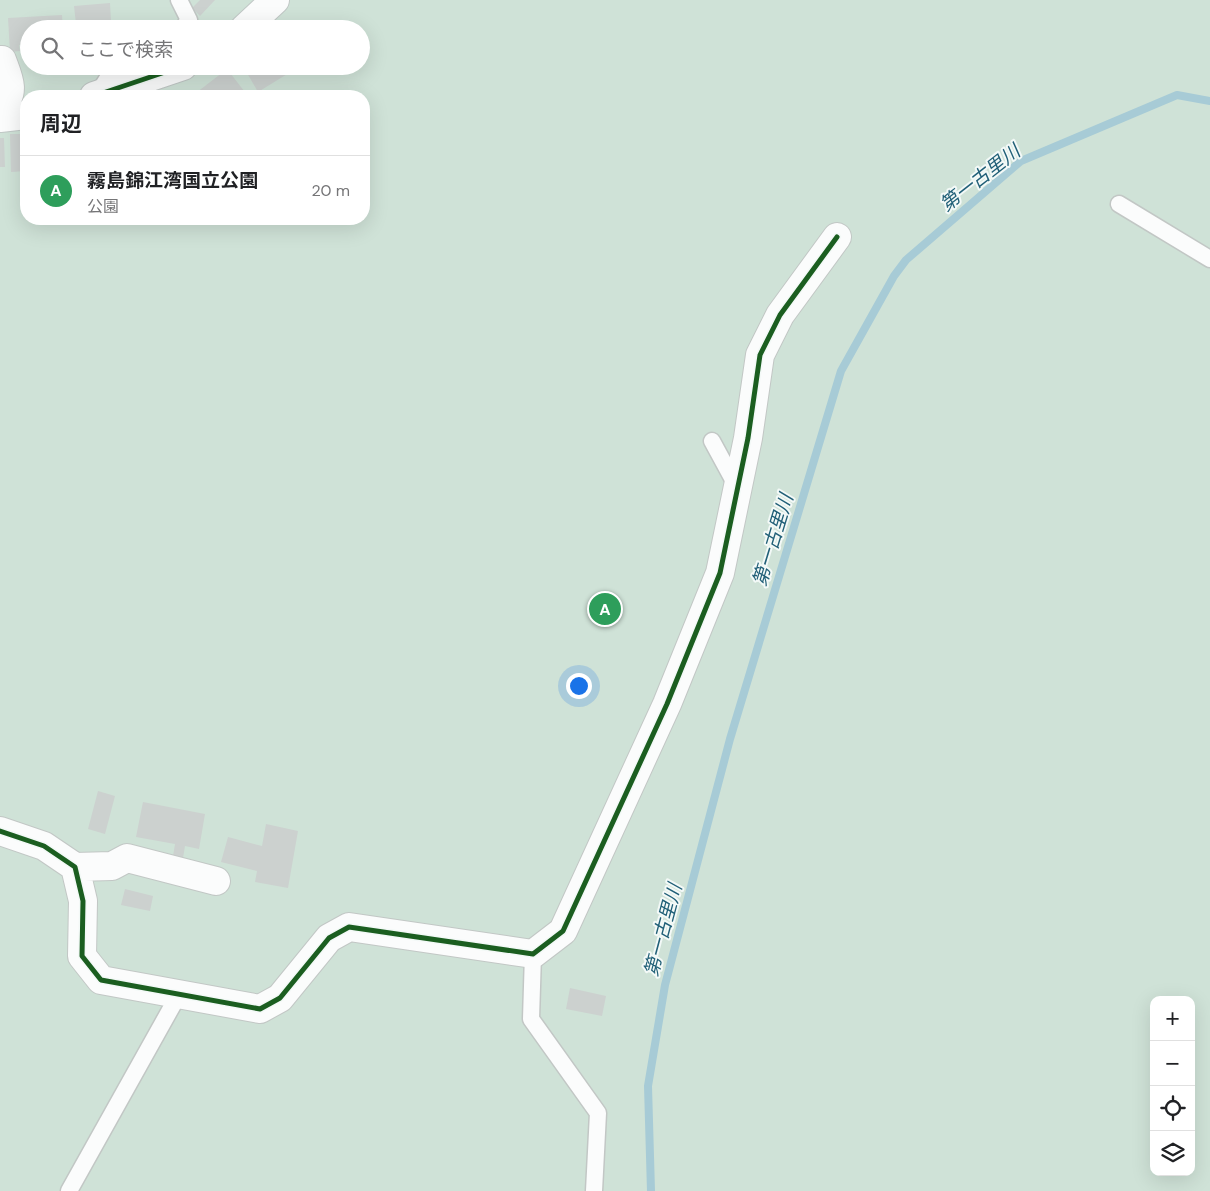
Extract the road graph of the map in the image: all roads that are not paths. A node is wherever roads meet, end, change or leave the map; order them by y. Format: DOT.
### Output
graph roads {
  1 [pos="179,0"];
  2 [pos="274,0"];
  3 [pos="189,20"];
  4 [pos="253,20"];
  5 [pos="2,60"];
  6 [pos="111,75"];
  7 [pos="157,75"];
  8 [pos="100,90"];
  9 [pos="113,90"];
  10 [pos="0,104"];
  11 [pos="20,116"];
  12 [pos="0,118"];
  13 [pos="1119,204"];
  14 [pos="837,237"];
  15 [pos="1210,259"];
  16 [pos="712,441"];
  17 [pos="738,488"];
  18 [pos="0,831"];
  19 [pos="75,867"];
  20 [pos="216,881"];
  21 [pos="533,954"];
  22 [pos="179,994"];
  23 [pos="69,1191"];
  24 [pos="594,1191"];
  1 -- 3 [label="lane"];
  2 -- 4 [label="street"];
  5 -- 10 [label="street"];
  6 -- 8 [label="lane"];
  7 -- 9 [label="street"];
  11 -- 12 [label="street"];
  13 -- 15 [label="lane"];
  14 -- 17 [label="street"];
  16 -- 17 [label="lane"];
  17 -- 21 [label="street"];
  18 -- 19 [label="street"];
  19 -- 20 [label="street"];
  19 -- 22 [label="street"];
  21 -- 22 [label="street"];
  21 -- 24 [label="lane"];
  22 -- 23 [label="lane"];
}
